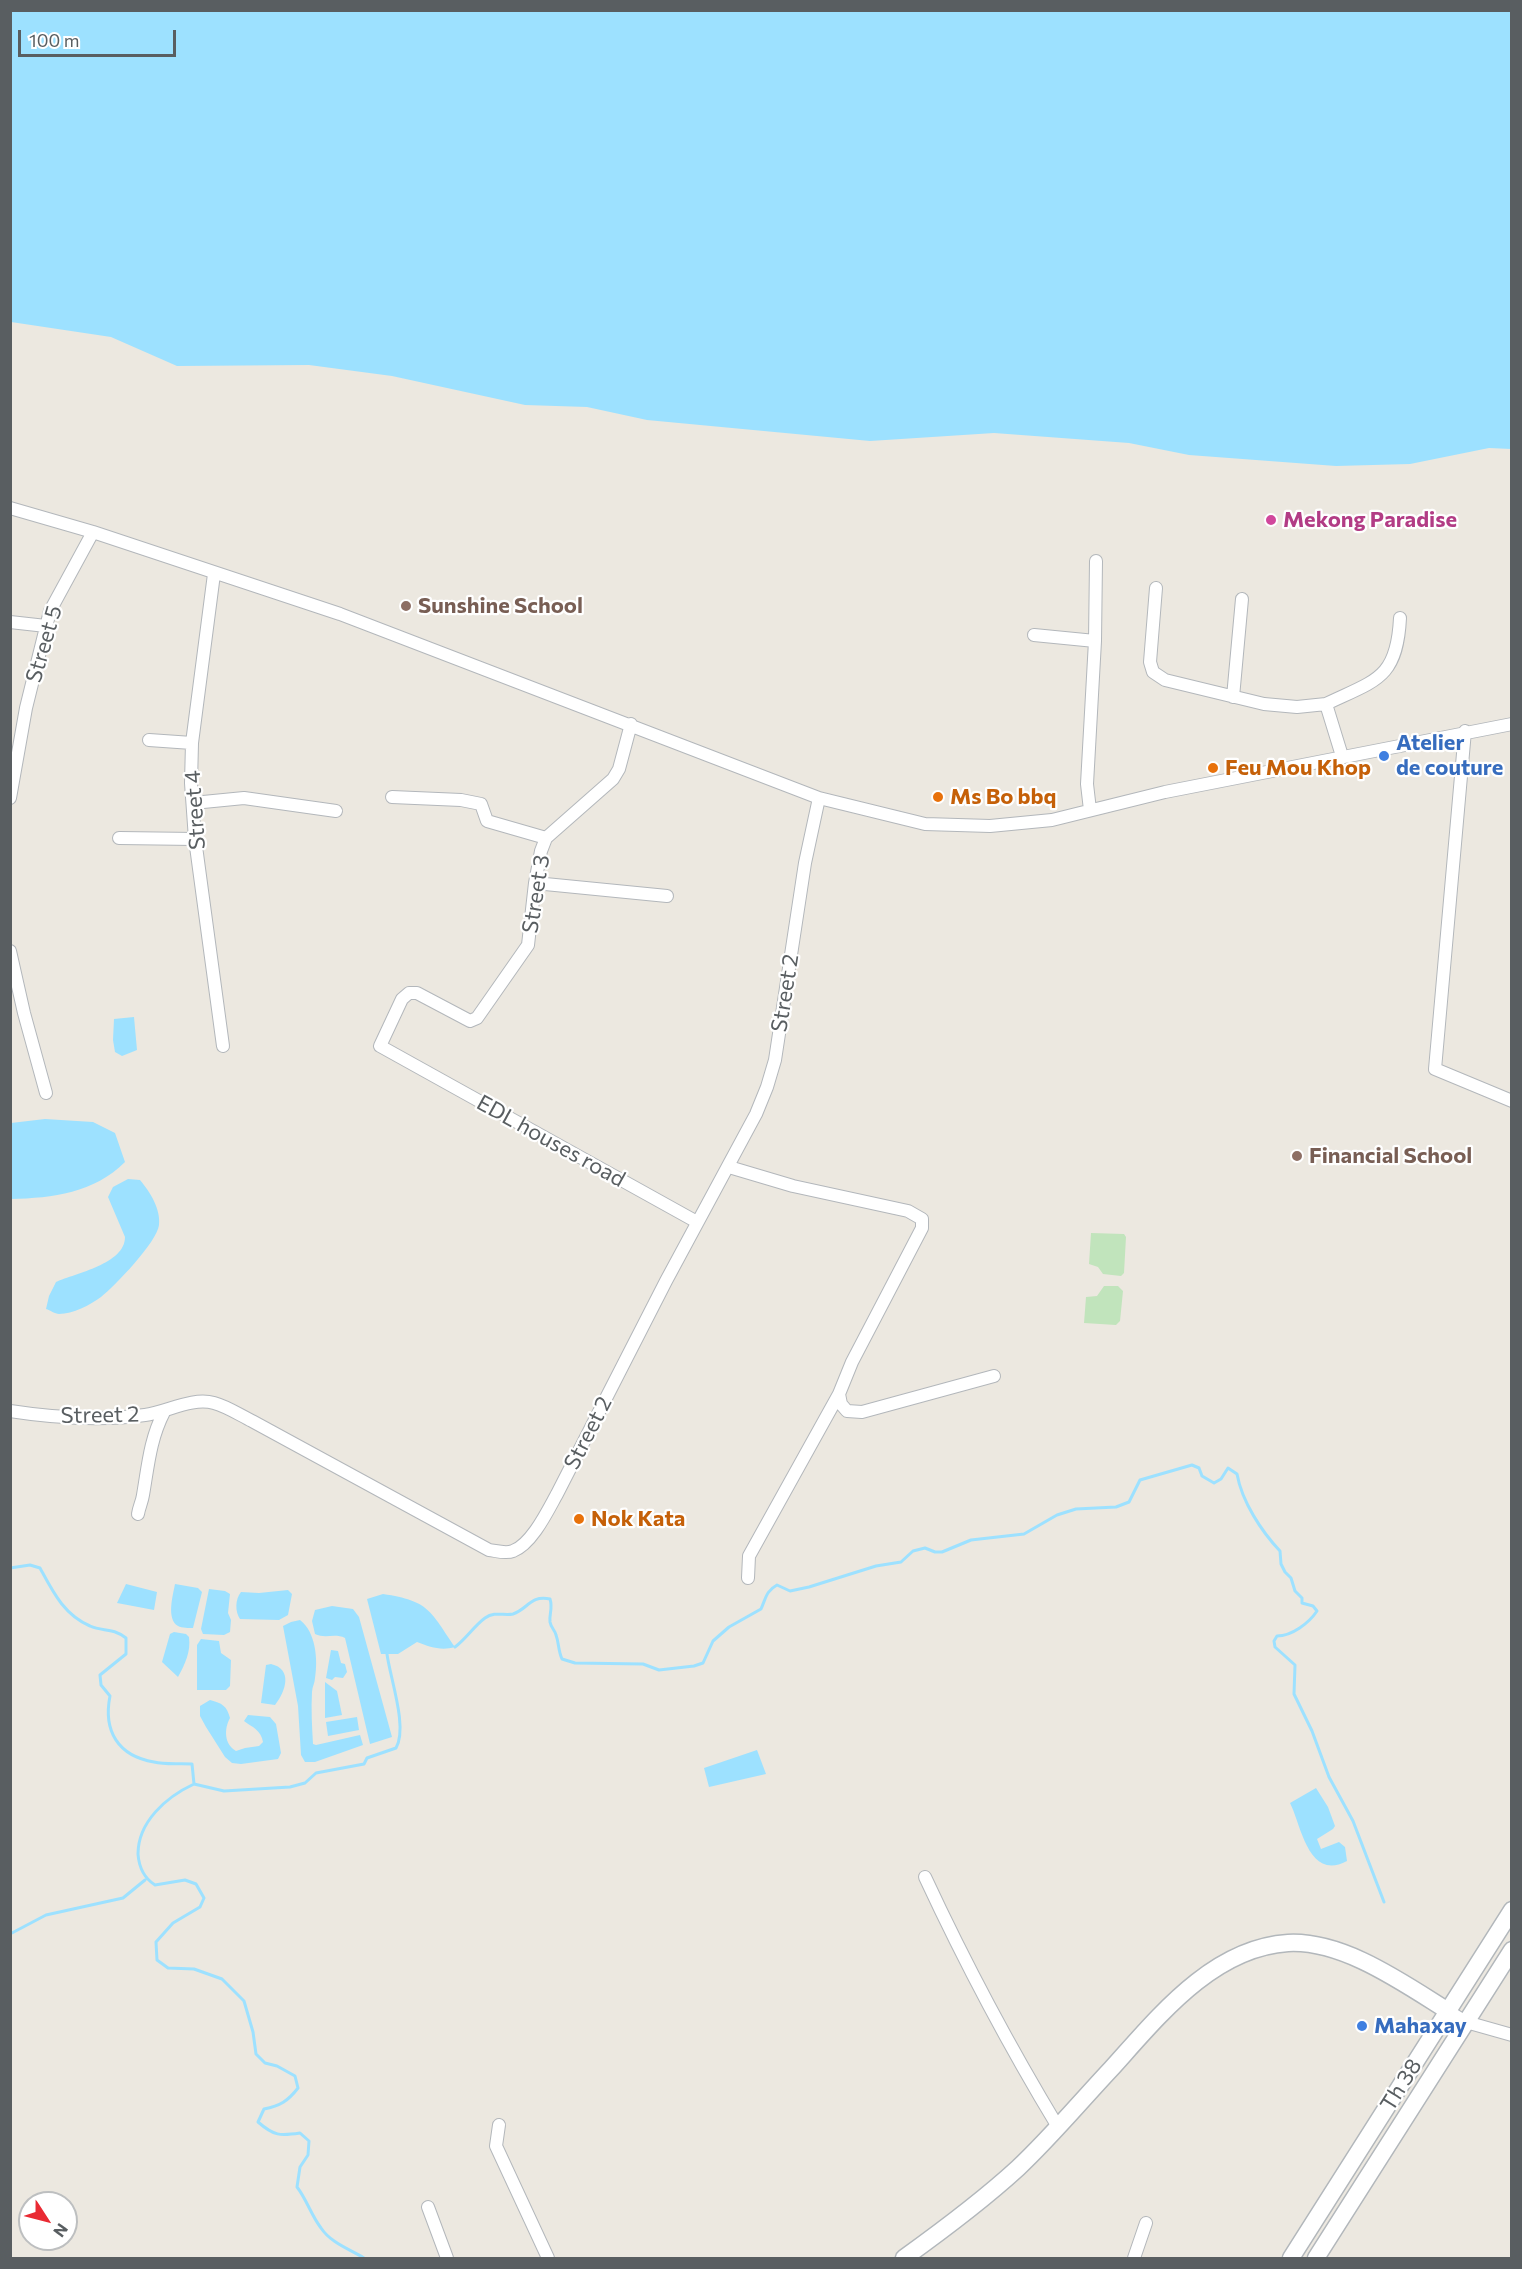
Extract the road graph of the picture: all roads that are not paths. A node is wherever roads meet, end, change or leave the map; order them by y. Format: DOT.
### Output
graph roads {
  1 [pos="10,508"];
  2 [pos="93,532"];
  3 [pos="1096,561"];
  4 [pos="214,574"];
  5 [pos="1156,588"];
  6 [pos="1242,599"];
  7 [pos="1400,618"];
  8 [pos="10,622"];
  9 [pos="46,626"];
  10 [pos="1034,635"];
  11 [pos="1095,641"];
  12 [pos="1233,697"];
  13 [pos="1326,704"];
  14 [pos="631,724"];
  15 [pos="1512,724"];
  16 [pos="1465,731"];
  17 [pos="149,740"];
  18 [pos="192,743"];
  19 [pos="1342,756"];
  20 [pos="392,797"];
  21 [pos="10,798"];
  22 [pos="819,798"];
  23 [pos="193,802"];
  24 [pos="1090,810"];
  25 [pos="336,811"];
  26 [pos="119,838"];
  27 [pos="546,838"];
  28 [pos="195,839"];
  29 [pos="535,883"];
  30 [pos="667,896"];
  31 [pos="10,951"];
  32 [pos="223,1046"];
  33 [pos="380,1046"];
  34 [pos="46,1093"];
  35 [pos="1512,1101"];
  36 [pos="729,1167"];
  37 [pos="697,1222"];
  38 [pos="994,1376"];
  39 [pos="839,1394"];
  40 [pos="10,1411"];
  41 [pos="164,1412"];
  42 [pos="138,1514"];
  43 [pos="748,1578"];
  44 [pos="925,1877"];
  45 [pos="1512,1910"];
  46 [pos="1512,1950"];
  47 [pos="1448,2011"];
  48 [pos="1466,2022"];
  49 [pos="1512,2035"];
  50 [pos="499,2125"];
  51 [pos="1058,2127"];
  52 [pos="428,2206"];
  53 [pos="1146,2223"];
  54 [pos="447,2259"];
  55 [pos="548,2259"];
  56 [pos="904,2259"];
  57 [pos="1134,2259"];
  58 [pos="1291,2259"];
  59 [pos="1316,2259"];
  1 -- 2 [label="street"];
  2 -- 4 [label="street"];
  2 -- 9 [label="street, Street 5"];
  3 -- 11 [label="street"];
  4 -- 14 [label="street"];
  4 -- 18 [label="street, Street 4"];
  5 -- 12 [label="street"];
  6 -- 12 [label="street"];
  7 -- 13 [label="street"];
  8 -- 9 [label="street"];
  9 -- 21 [label="street, Street 5"];
  10 -- 11 [label="street"];
  11 -- 24 [label="street"];
  12 -- 13 [label="street"];
  13 -- 19 [label="street"];
  14 -- 22 [label="street"];
  14 -- 27 [label="street, Street 3"];
  15 -- 16 [label="street"];
  16 -- 19 [label="street"];
  16 -- 35 [label="street"];
  17 -- 18 [label="street"];
  18 -- 23 [label="street, Street 4"];
  19 -- 24 [label="street"];
  20 -- 27 [label="street"];
  22 -- 24 [label="street"];
  22 -- 36 [label="street, Street 2"];
  23 -- 25 [label="street"];
  23 -- 28 [label="street, Street 4"];
  26 -- 28 [label="street"];
  27 -- 29 [label="street, Street 3"];
  28 -- 32 [label="street, Street 4"];
  29 -- 30 [label="street"];
  29 -- 33 [label="street, Street 3"];
  31 -- 34 [label="street"];
  33 -- 37 [label="street, EDL houses road"];
  36 -- 37 [label="street, Street 2"];
  36 -- 39 [label="street"];
  37 -- 41 [label="street, Street 2"];
  38 -- 39 [label="street"];
  39 -- 43 [label="street"];
  40 -- 41 [label="street, Street 2"];
  41 -- 42 [label="street"];
  44 -- 51 [label="street"];
  45 -- 47 [label="street, Th 38"];
  46 -- 48 [label="street, Th 38"];
  47 -- 48 [label="street"];
  47 -- 51 [label="street"];
  47 -- 58 [label="street, Th 38"];
  48 -- 49 [label="street"];
  48 -- 59 [label="street, Th 38"];
  50 -- 55 [label="street"];
  51 -- 56 [label="street"];
  52 -- 54 [label="street"];
  53 -- 57 [label="street"];
}
